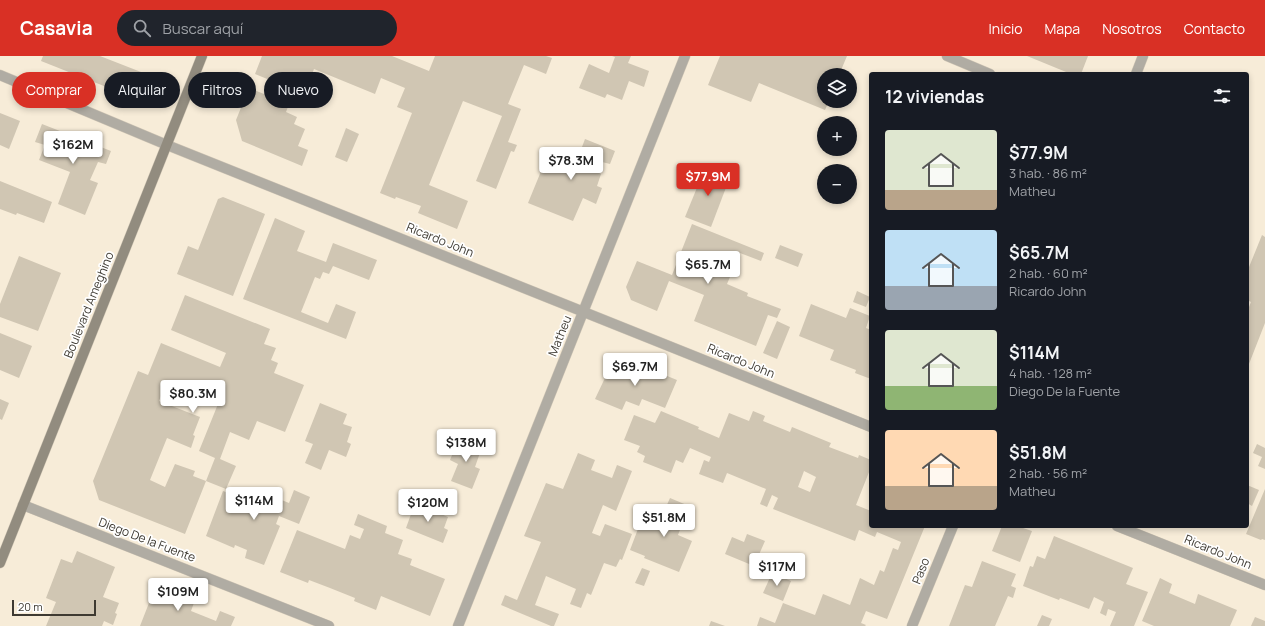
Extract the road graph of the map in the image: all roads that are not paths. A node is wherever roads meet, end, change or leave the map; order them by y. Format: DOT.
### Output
graph roads {
  1 [pos="202,56"];
  2 [pos="685,56"];
  3 [pos="947,56"];
  4 [pos="1143,56"];
  5 [pos="985,72"];
  6 [pos="1137,72"];
  7 [pos="0,75"];
  8 [pos="167,145"];
  9 [pos="583,312"];
  10 [pos="869,426"];
  11 [pos="23,505"];
  12 [pos="952,528"];
  13 [pos="1122,528"];
  14 [pos="0,563"];
  15 [pos="1265,585"];
  16 [pos="329,626"];
  17 [pos="458,626"];
  18 [pos="912,626"];
  1 -- 8 [label="main road, Boulevard Ameghino"];
  2 -- 9 [label="street, Matheu"];
  3 -- 5 [label="street"];
  4 -- 6 [label="street"];
  7 -- 8 [label="street, Ricardo John"];
  8 -- 9 [label="street, Ricardo John"];
  8 -- 11 [label="main road, Boulevard Ameghino"];
  9 -- 10 [label="street, Ricardo John"];
  9 -- 17 [label="street, Matheu"];
  11 -- 14 [label="main road, Boulevard Ameghino"];
  11 -- 16 [label="street, Diego De la Fuente"];
  12 -- 18 [label="street, Paso"];
  13 -- 15 [label="street, Ricardo John"];
}
